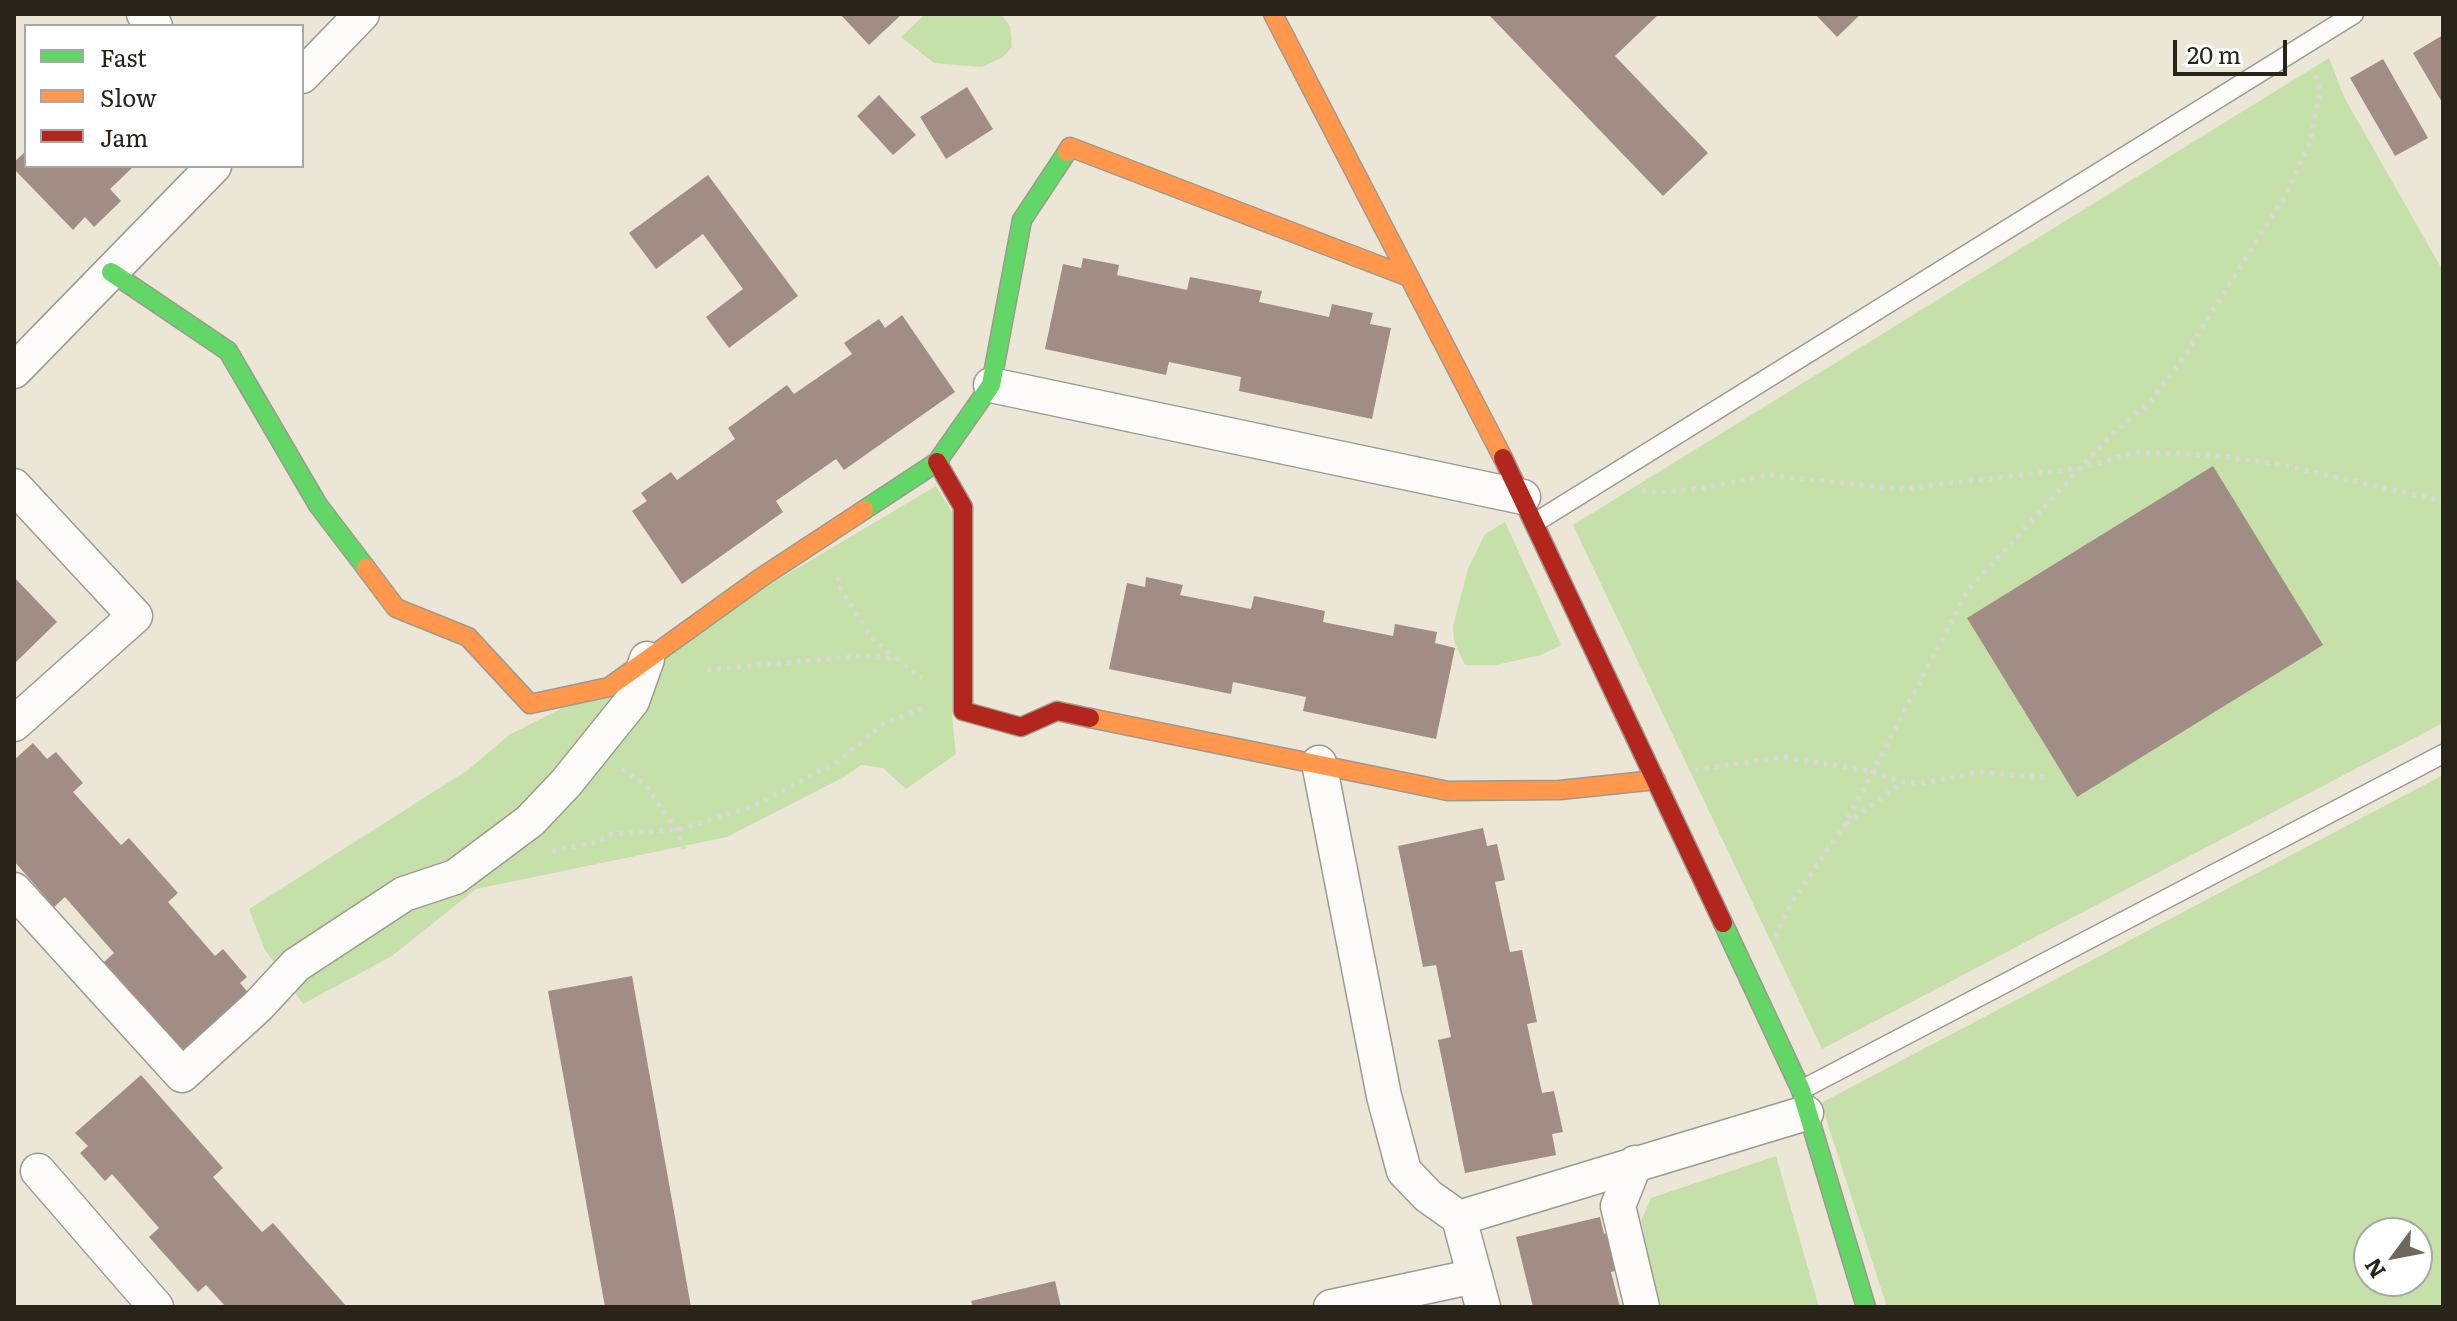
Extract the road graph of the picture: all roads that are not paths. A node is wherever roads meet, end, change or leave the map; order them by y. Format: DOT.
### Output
graph roads {
  1 [pos="362,14"];
  2 [pos="1273,14"];
  3 [pos="2354,14"];
  4 [pos="304,74"];
  5 [pos="212,168"];
  6 [pos="111,272"];
  7 [pos="1409,277"];
  8 [pos="14,371"];
  9 [pos="991,385"];
  10 [pos="937,462"];
  11 [pos="14,486"];
  12 [pos="1530,510"];
  13 [pos="647,659"];
  14 [pos="14,724"];
  15 [pos="2443,754"];
  16 [pos="1319,763"];
  17 [pos="1656,780"];
  18 [pos="14,890"];
  19 [pos="1804,1102"];
  20 [pos="1635,1163"];
  21 [pos="38,1171"];
  22 [pos="1459,1218"];
  23 [pos="1479,1292"];
  24 [pos="156,1307"];
  25 [pos="1331,1307"];
  26 [pos="1642,1307"];
  27 [pos="1866,1307"];
  1 -- 4 [label="street"];
  2 -- 7 [label="street"];
  3 -- 12 [label="lane"];
  5 -- 6 [label="street"];
  6 -- 8 [label="street"];
  6 -- 13 [label="street"];
  7 -- 9 [label="street"];
  7 -- 12 [label="street"];
  9 -- 10 [label="street"];
  9 -- 12 [label="street"];
  10 -- 13 [label="street"];
  10 -- 16 [label="street"];
  11 -- 14 [label="street"];
  12 -- 17 [label="street"];
  13 -- 18 [label="street"];
  15 -- 19 [label="lane"];
  16 -- 17 [label="street"];
  16 -- 22 [label="street"];
  17 -- 19 [label="street"];
  19 -- 20 [label="street"];
  19 -- 27 [label="street"];
  20 -- 22 [label="street"];
  20 -- 26 [label="street"];
  21 -- 24 [label="street"];
  22 -- 23 [label="street"];
  23 -- 25 [label="street"];
}
